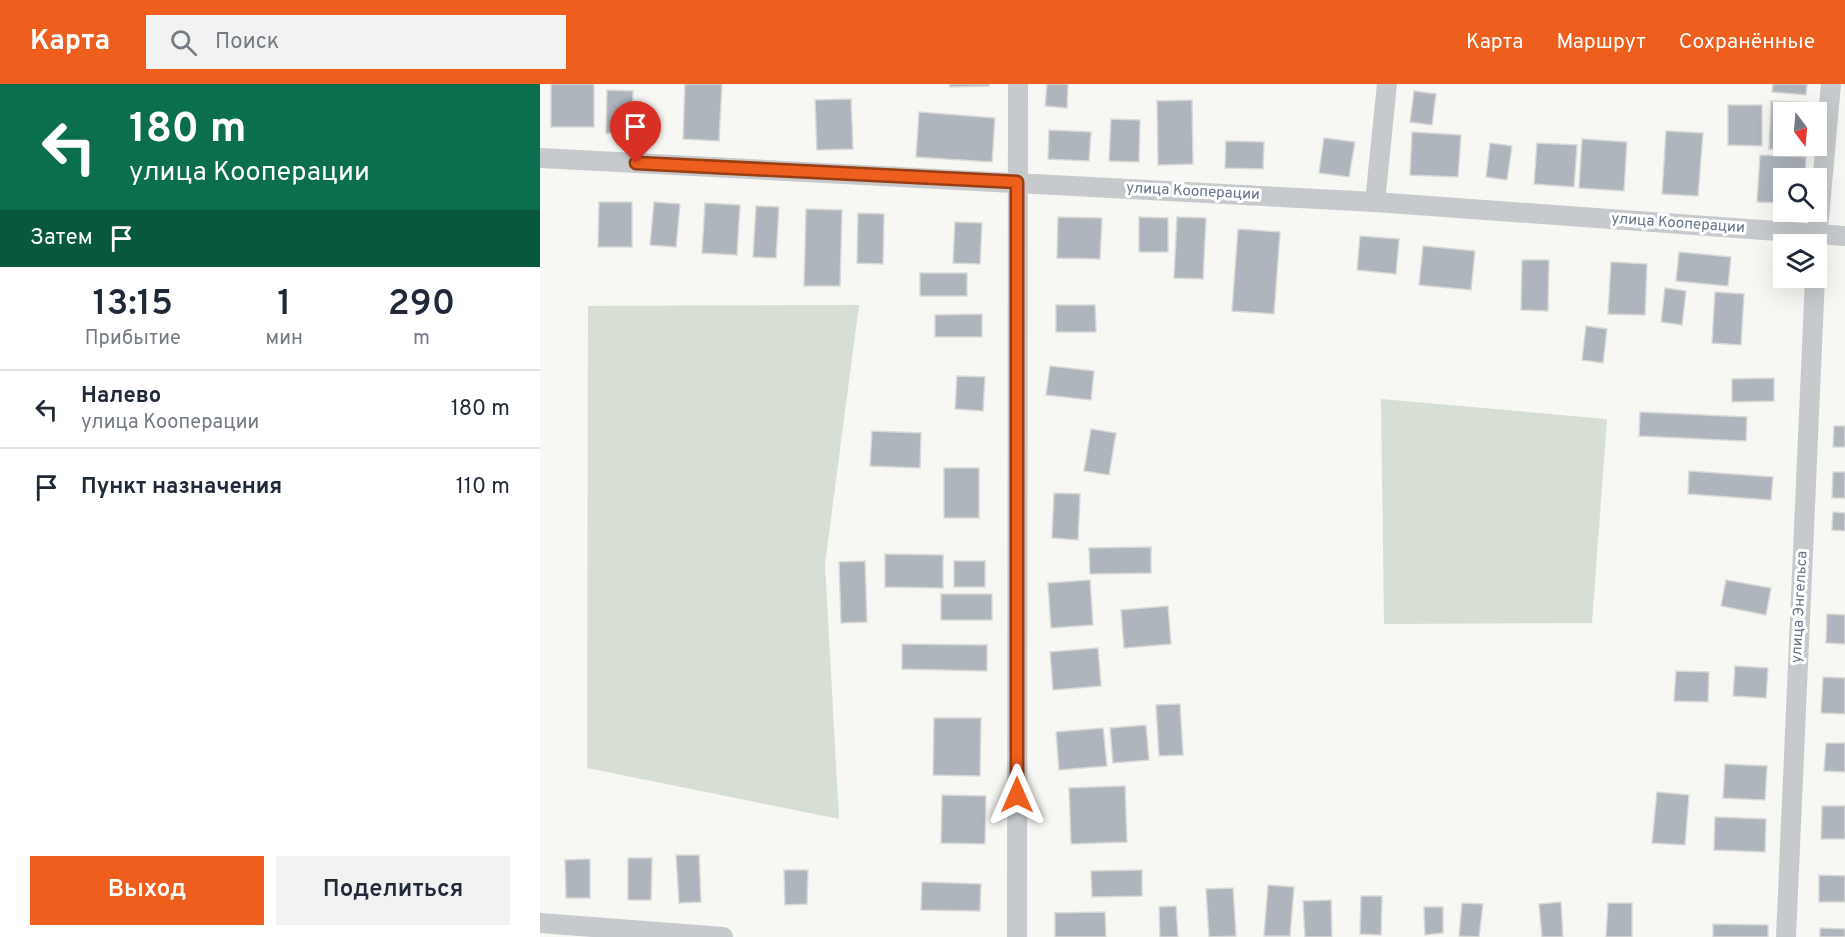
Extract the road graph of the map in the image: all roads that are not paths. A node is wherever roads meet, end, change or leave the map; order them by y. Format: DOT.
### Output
graph roads {
  1 [pos="1018,84"];
  2 [pos="1387,84"];
  3 [pos="1831,84"];
  4 [pos="540,158"];
  5 [pos="1017,182"];
  6 [pos="1375,202"];
  7 [pos="1818,234"];
  8 [pos="1845,236"];
  9 [pos="1773,239"];
  10 [pos="1827,240"];
  11 [pos="1815,288"];
  12 [pos="540,923"];
  13 [pos="723,937"];
  14 [pos="1017,937"];
  15 [pos="1786,937"];
  1 -- 5 [label="street"];
  2 -- 6 [label="street"];
  3 -- 7 [label="street"];
  4 -- 5 [label="street, улица Кооперации"];
  5 -- 6 [label="street, улица Кооперации"];
  5 -- 14 [label="street"];
  6 -- 9 [label="street, улица Кооперации"];
  8 -- 10 [label="street, улица Кооперации"];
  11 -- 15 [label="street, улица Энгельса"];
  12 -- 13 [label="street"];
}
